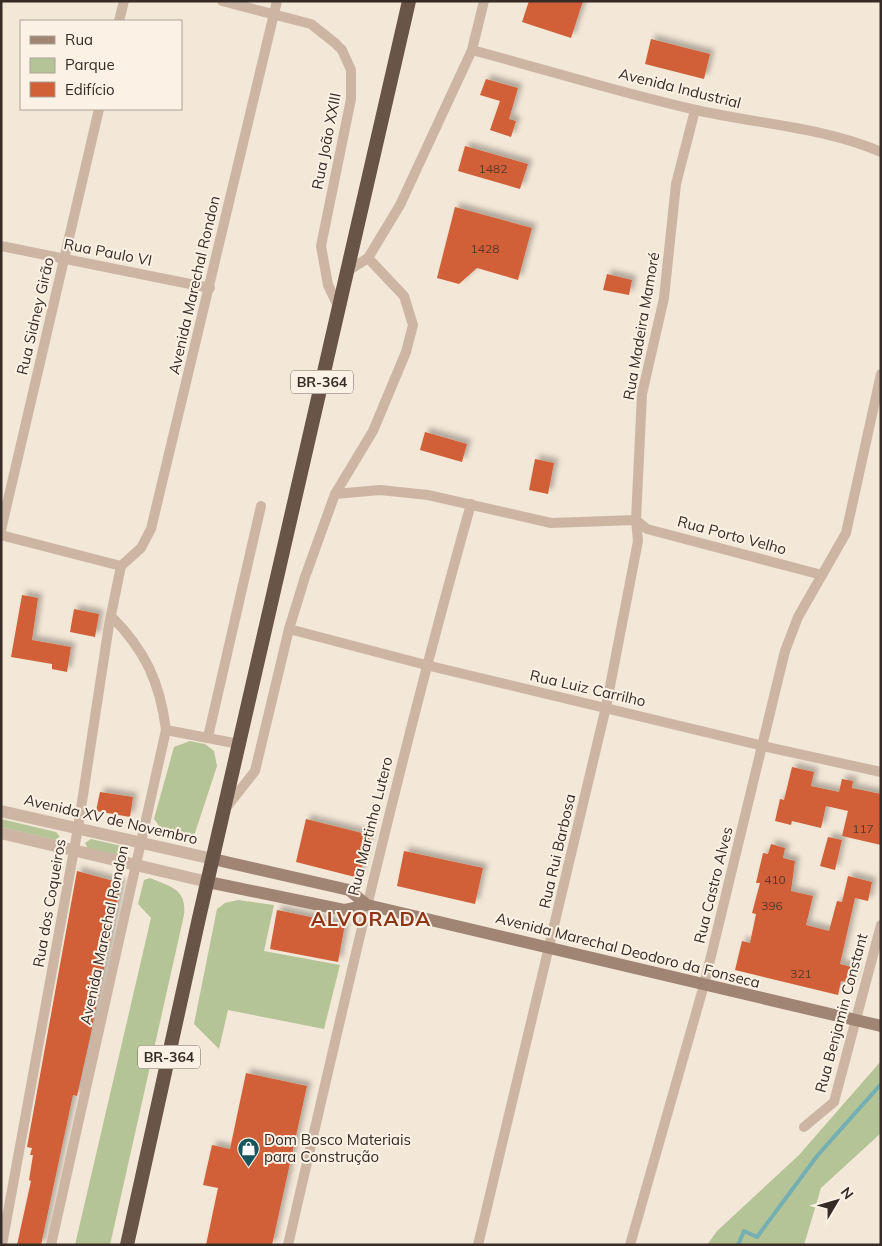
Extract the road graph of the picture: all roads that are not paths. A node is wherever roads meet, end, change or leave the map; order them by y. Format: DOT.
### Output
graph roads {
  1 [pos="124,1"];
  2 [pos="222,1"];
  3 [pos="277,1"];
  4 [pos="409,1"];
  5 [pos="484,1"];
  6 [pos="274,14"];
  7 [pos="119,20"];
  8 [pos="472,50"];
  9 [pos="99,110"];
  10 [pos="695,110"];
  11 [pos="881,152"];
  12 [pos="1,246"];
  13 [pos="368,258"];
  14 [pos="64,259"];
  15 [pos="346,272"];
  16 [pos="210,288"];
  17 [pos="338,308"];
  18 [pos="881,374"];
  19 [pos="335,494"];
  20 [pos="471,504"];
  21 [pos="261,506"];
  22 [pos="636,520"];
  23 [pos="1,530"];
  24 [pos="1,535"];
  25 [pos="121,566"];
  26 [pos="825,571"];
  27 [pos="111,616"];
  28 [pos="289,629"];
  29 [pos="426,665"];
  30 [pos="606,707"];
  31 [pos="166,730"];
  32 [pos="208,737"];
  33 [pos="239,744"];
  34 [pos="762,746"];
  35 [pos="881,772"];
  36 [pos="1,811"];
  37 [pos="224,811"];
  38 [pos="78,828"];
  39 [pos="1,833"];
  40 [pos="139,843"];
  41 [pos="73,850"];
  42 [pos="213,859"];
  43 [pos="134,865"];
  44 [pos="208,882"];
  45 [pos="367,905"];
  46 [pos="881,925"];
  47 [pos="550,948"];
  48 [pos="704,985"];
  49 [pos="856,1022"];
  50 [pos="881,1026"];
  51 [pos="804,1127"];
  52 [pos="2,1245"];
  53 [pos="52,1245"];
  54 [pos="127,1245"];
  55 [pos="288,1245"];
  56 [pos="478,1245"];
  57 [pos="630,1245"];
  1 -- 7 [label="street"];
  2 -- 6 [label="street, Rua João XXIII"];
  3 -- 6 [label="street, Avenida Marechal Rondon"];
  4 -- 15 [label="highway, BR-364"];
  5 -- 8 [label="street"];
  6 -- 16 [label="street, Avenida Marechal Rondon"];
  6 -- 17 [label="street, Rua João XXIII"];
  8 -- 10 [label="street, Avenida Industrial"];
  8 -- 13 [label="street"];
  9 -- 14 [label="street, Rua Sidney Girão"];
  10 -- 11 [label="street, Avenida Industrial"];
  10 -- 22 [label="street, Rua Madeira Mamoré"];
  12 -- 14 [label="street, Rua Paulo VI"];
  13 -- 15 [label="street"];
  13 -- 19 [label="street"];
  14 -- 16 [label="street, Rua Paulo VI"];
  14 -- 23 [label="street, Rua Sidney Girão"];
  15 -- 17 [label="highway, BR-364"];
  16 -- 25 [label="street, Avenida Marechal Rondon"];
  17 -- 33 [label="highway, BR-364"];
  18 -- 26 [label="street, Rua Castro Alves"];
  19 -- 20 [label="street"];
  19 -- 28 [label="street"];
  20 -- 22 [label="street"];
  20 -- 29 [label="street, Rua Martinho Lutero"];
  21 -- 32 [label="street"];
  22 -- 26 [label="street, Rua Porto Velho"];
  22 -- 30 [label="street, Rua Rui Barbosa"];
  24 -- 25 [label="street"];
  25 -- 27 [label="street, Rua dos Coqueiros"];
  26 -- 34 [label="street, Rua Castro Alves"];
  27 -- 31 [label="street, Avenida Marechal Rondon"];
  27 -- 38 [label="street, Rua dos Coqueiros"];
  28 -- 29 [label="street, Rua Luiz Carrilho"];
  28 -- 37 [label="street"];
  29 -- 30 [label="street, Rua Luiz Carrilho"];
  29 -- 45 [label="street, Rua Martinho Lutero"];
  30 -- 34 [label="street, Rua Luiz Carrilho"];
  30 -- 47 [label="street, Rua Rui Barbosa"];
  31 -- 32 [label="street"];
  31 -- 40 [label="street, Avenida Marechal Rondon"];
  32 -- 33 [label="street"];
  33 -- 37 [label="highway, BR-364"];
  34 -- 35 [label="street, Rua Luiz Carrilho"];
  34 -- 48 [label="street, Rua Castro Alves"];
  36 -- 38 [label="street, Avenida XV de Novembro"];
  37 -- 42 [label="highway, BR-364"];
  38 -- 40 [label="street, Avenida XV de Novembro"];
  38 -- 41 [label="street, Rua dos Coqueiros"];
  39 -- 41 [label="street"];
  40 -- 42 [label="street, Avenida XV de Novembro"];
  40 -- 43 [label="street, Avenida Marechal Rondon"];
  41 -- 43 [label="street"];
  41 -- 52 [label="street, Rua dos Coqueiros"];
  42 -- 44 [label="highway, BR-364"];
  42 -- 45 [label="main road, Avenida Marechal Deodoro da Fonseca"];
  43 -- 44 [label="street"];
  43 -- 53 [label="street, Avenida Marechal Rondon"];
  44 -- 45 [label="main road, Avenida Marechal Deodoro da Fonseca"];
  44 -- 54 [label="highway, BR-364"];
  45 -- 47 [label="main road, Avenida Marechal Deodoro da Fonseca"];
  45 -- 55 [label="street, Rua Martinho Lutero"];
  46 -- 49 [label="street, Rua Benjamin Constant"];
  47 -- 48 [label="main road, Avenida Marechal Deodoro da Fonseca"];
  47 -- 56 [label="street, Rua Rui Barbosa"];
  48 -- 49 [label="main road, Avenida Marechal Deodoro da Fonseca"];
  48 -- 57 [label="street, Rua Castro Alves"];
  49 -- 50 [label="main road, Avenida Marechal Deodoro da Fonseca"];
  49 -- 51 [label="street, Rua Benjamin Constant"];
}
